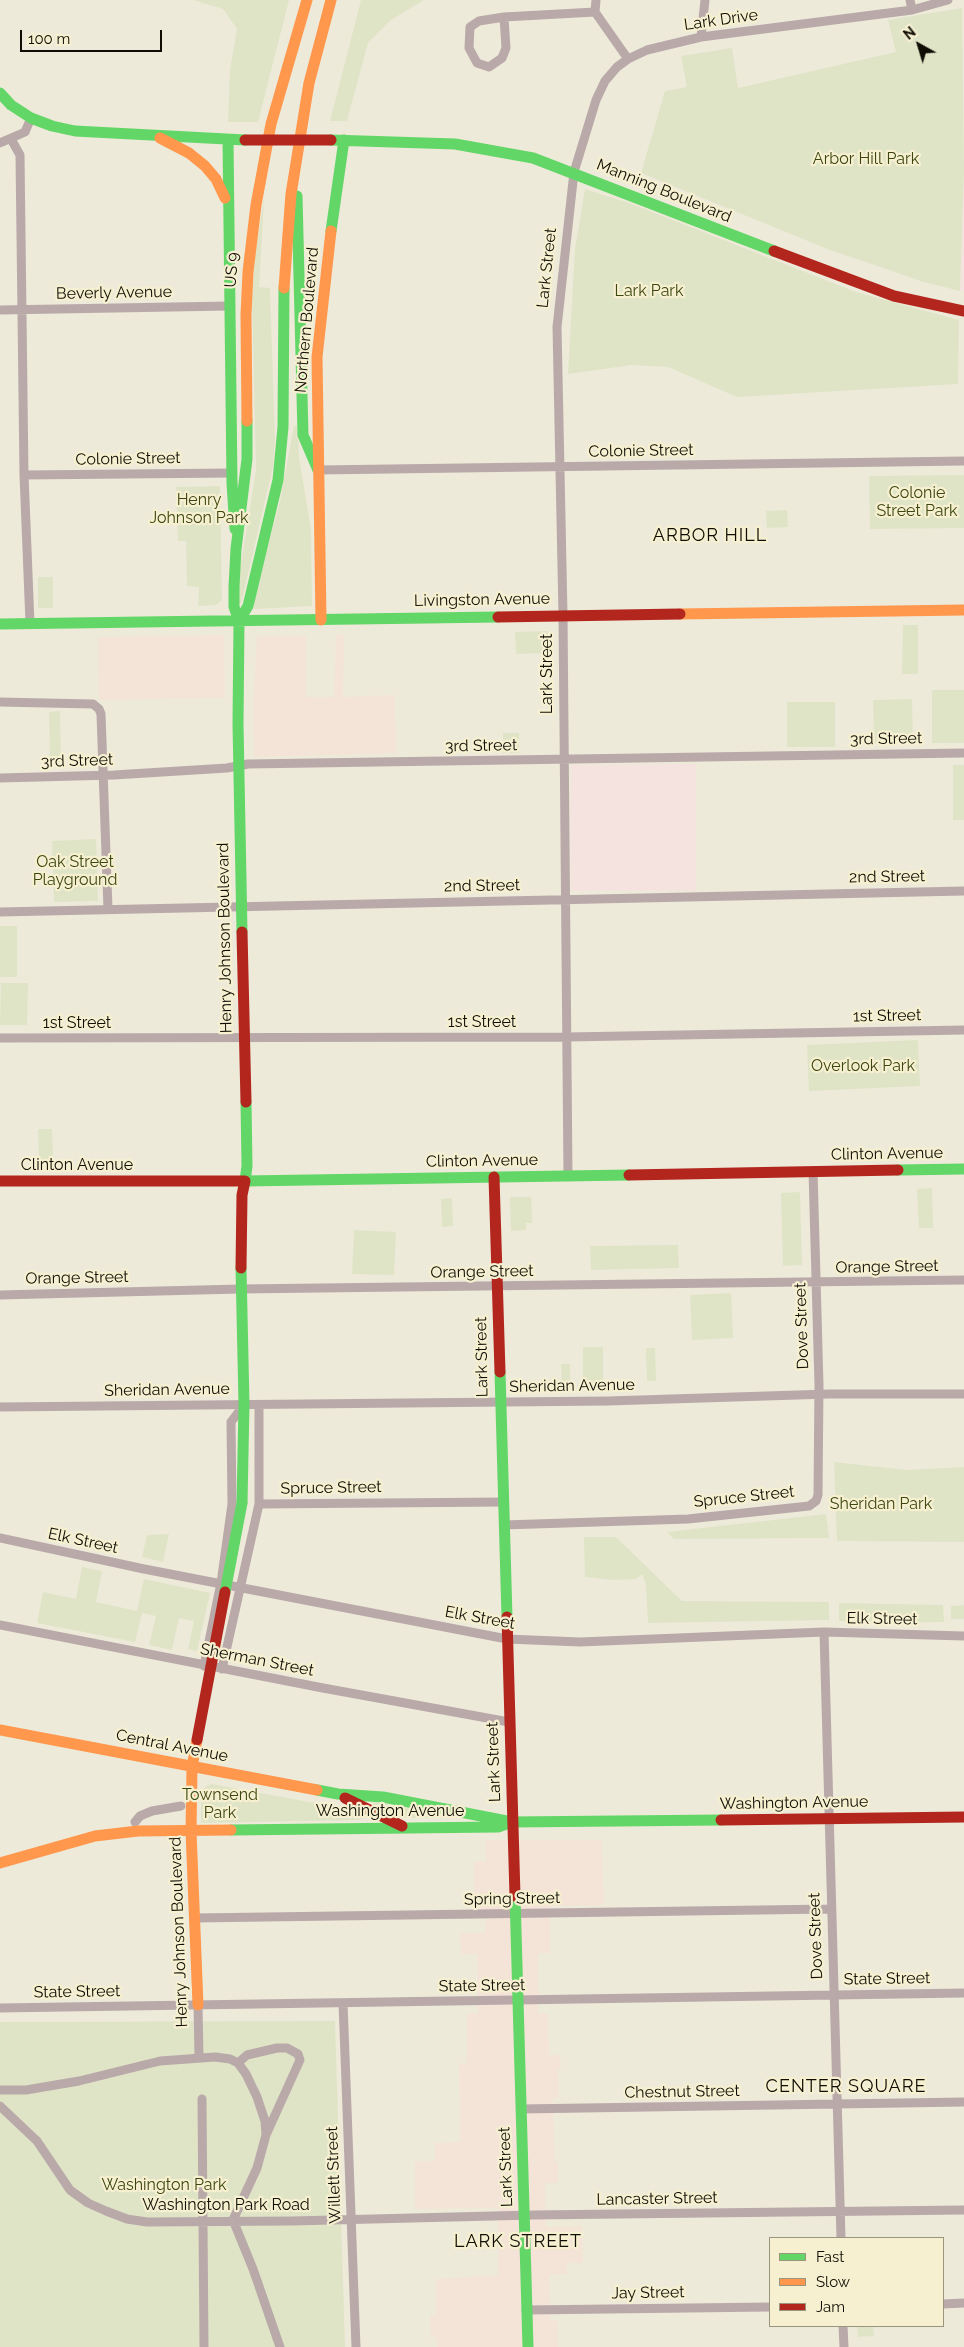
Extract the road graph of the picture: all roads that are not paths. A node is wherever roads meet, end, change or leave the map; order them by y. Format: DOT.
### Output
graph roads {
  1 [pos="307,0"];
  2 [pos="331,0"];
  3 [pos="596,0"];
  4 [pos="705,0"];
  5 [pos="910,0"];
  6 [pos="948,0"];
  7 [pos="912,10"];
  8 [pos="595,12"];
  9 [pos="504,18"];
  10 [pos="700,37"];
  11 [pos="628,59"];
  12 [pos="0,93"];
  13 [pos="31,118"];
  14 [pos="150,134"];
  15 [pos="11,139"];
  16 [pos="228,140"];
  17 [pos="344,140"];
  18 [pos="0,143"];
  19 [pos="295,160"];
  20 [pos="574,172"];
  21 [pos="228,204"];
  22 [pos="230,306"];
  23 [pos="0,310"];
  24 [pos="22,310"];
  25 [pos="964,311"];
  26 [pos="964,461"];
  27 [pos="560,466"];
  28 [pos="318,470"];
  29 [pos="232,472"];
  30 [pos="24,475"];
  31 [pos="236,549"];
  32 [pos="964,610"];
  33 [pos="563,615"];
  34 [pos="239,620"];
  35 [pos="321,620"];
  36 [pos="0,624"];
  37 [pos="30,624"];
  38 [pos="0,702"];
  39 [pos="964,753"];
  40 [pos="563,759"];
  41 [pos="239,766"];
  42 [pos="103,776"];
  43 [pos="0,778"];
  44 [pos="964,891"];
  45 [pos="564,899"];
  46 [pos="241,907"];
  47 [pos="108,909"];
  48 [pos="0,912"];
  49 [pos="964,1030"];
  50 [pos="567,1037"];
  51 [pos="0,1038"];
  52 [pos="244,1038"];
  53 [pos="964,1169"];
  54 [pos="814,1171"];
  55 [pos="568,1176"];
  56 [pos="494,1177"];
  57 [pos="0,1181"];
  58 [pos="245,1181"];
  59 [pos="964,1280"];
  60 [pos="816,1283"];
  61 [pos="497,1287"];
  62 [pos="240,1290"];
  63 [pos="0,1295"];
  64 [pos="964,1394"];
  65 [pos="819,1395"];
  66 [pos="499,1402"];
  67 [pos="244,1404"];
  68 [pos="259,1405"];
  69 [pos="0,1407"];
  70 [pos="818,1481"];
  71 [pos="503,1502"];
  72 [pos="259,1504"];
  73 [pos="504,1525"];
  74 [pos="0,1538"];
  75 [pos="220,1583"];
  76 [pos="239,1587"];
  77 [pos="0,1625"];
  78 [pos="824,1632"];
  79 [pos="964,1636"];
  80 [pos="507,1639"];
  81 [pos="204,1666"];
  82 [pos="222,1669"];
  83 [pos="509,1722"];
  84 [pos="0,1730"];
  85 [pos="192,1767"];
  86 [pos="338,1794"];
  87 [pos="181,1806"];
  88 [pos="964,1817"];
  89 [pos="828,1820"];
  90 [pos="135,1822"];
  91 [pos="512,1822"];
  92 [pos="404,1827"];
  93 [pos="191,1831"];
  94 [pos="0,1863"];
  95 [pos="830,1908"];
  96 [pos="515,1914"];
  97 [pos="195,1918"];
  98 [pos="964,1993"];
  99 [pos="833,1995"];
  100 [pos="518,2000"];
  101 [pos="343,2003"];
  102 [pos="198,2005"];
  103 [pos="0,2008"];
  104 [pos="199,2057"];
  105 [pos="238,2063"];
  106 [pos="0,2090"];
  107 [pos="202,2098"];
  108 [pos="964,2102"];
  109 [pos="837,2104"];
  110 [pos="0,2106"];
  111 [pos="521,2109"];
  112 [pos="266,2136"];
  113 [pos="964,2210"];
  114 [pos="840,2212"];
  115 [pos="524,2216"];
  116 [pos="233,2220"];
  117 [pos="350,2220"];
  118 [pos="203,2221"];
  119 [pos="841,2237"];
  120 [pos="964,2303"];
  121 [pos="944,2304"];
  122 [pos="769,2307"];
  123 [pos="526,2310"];
  124 [pos="844,2327"];
  125 [pos="204,2347"];
  126 [pos="280,2347"];
  127 [pos="356,2347"];
  128 [pos="528,2347"];
  129 [pos="844,2347"];
  1 -- 31 [label="main road, US 9 / US 9"];
  2 -- 19 [label="main road, US 9"];
  3 -- 8 [label="street"];
  4 -- 10 [label="street"];
  5 -- 7 [label="street"];
  6 -- 7 [label="street, Lark Drive"];
  7 -- 10 [label="street, Lark Drive"];
  8 -- 9 [label="street"];
  8 -- 11 [label="street"];
  9 -- 9 [label="street"];
  10 -- 11 [label="street, Lark Drive"];
  11 -- 20 [label="street, Lark Drive"];
  12 -- 13 [label="main road"];
  13 -- 14 [label="main road"];
  13 -- 15 [label="street"];
  14 -- 16 [label="main road"];
  14 -- 21 [label="main road"];
  15 -- 18 [label="street"];
  15 -- 24 [label="street"];
  16 -- 17 [label="main road, bridge"];
  16 -- 21 [label="main road"];
  17 -- 20 [label="main road, Manning Boulevard"];
  17 -- 28 [label="main road, Northern Boulevard"];
  19 -- 28 [label="main road"];
  19 -- 34 [label="main road, US 9"];
  20 -- 25 [label="main road, Manning Boulevard"];
  20 -- 27 [label="street, Lark Street"];
  21 -- 22 [label="main road"];
  22 -- 24 [label="street, Beverly Avenue"];
  22 -- 29 [label="main road"];
  23 -- 24 [label="street, Beverly Avenue"];
  24 -- 30 [label="street"];
  26 -- 27 [label="street, Colonie Street"];
  27 -- 28 [label="street, Colonie Street"];
  27 -- 33 [label="street, Lark Street"];
  28 -- 35 [label="main road, Northern Boulevard"];
  29 -- 30 [label="street, Colonie Street"];
  29 -- 31 [label="main road, Henry Johnson Boulevard"];
  30 -- 37 [label="street"];
  31 -- 34 [label="main road, Henry Johnson Boulevard / US 9"];
  32 -- 33 [label="main road, Livingston Avenue"];
  33 -- 35 [label="main road, Livingston Avenue"];
  33 -- 40 [label="street, Lark Street"];
  34 -- 35 [label="main road, Livingston Avenue"];
  34 -- 37 [label="main road, Livingston Avenue"];
  34 -- 41 [label="main road, Henry Johnson Boulevard / US 9"];
  36 -- 37 [label="main road, Livingston Avenue"];
  38 -- 42 [label="street"];
  39 -- 40 [label="street, 3rd Street"];
  40 -- 41 [label="street, 3rd Street"];
  40 -- 45 [label="street, Lark Street"];
  41 -- 42 [label="street, 3rd Street"];
  41 -- 46 [label="main road, Henry Johnson Boulevard / US 9"];
  42 -- 43 [label="street, 3rd Street"];
  42 -- 47 [label="street"];
  44 -- 45 [label="street, 2nd Street"];
  45 -- 46 [label="street, 2nd Street"];
  45 -- 50 [label="street, Lark Street"];
  46 -- 47 [label="street, 2nd Street"];
  46 -- 52 [label="main road, Henry Johnson Boulevard / US 9"];
  47 -- 48 [label="street, 2nd Street"];
  49 -- 50 [label="street, 1st Street"];
  50 -- 52 [label="street, 1st Street"];
  50 -- 55 [label="street, Lark Street"];
  51 -- 52 [label="street, 1st Street"];
  52 -- 58 [label="main road, Henry Johnson Boulevard / US 9"];
  53 -- 54 [label="main road, Clinton Avenue"];
  54 -- 55 [label="main road, Clinton Avenue"];
  54 -- 60 [label="street, Dove Street"];
  55 -- 56 [label="main road, Clinton Avenue"];
  56 -- 58 [label="main road, Clinton Avenue"];
  56 -- 61 [label="main road, Lark Street"];
  57 -- 58 [label="main road, Clinton Avenue"];
  58 -- 62 [label="main road, Henry Johnson Boulevard"];
  59 -- 60 [label="street, Orange Street"];
  60 -- 61 [label="street, Orange Street"];
  60 -- 65 [label="street, Dove Street"];
  61 -- 62 [label="street, Orange Street"];
  61 -- 66 [label="main road, Lark Street"];
  62 -- 63 [label="street, Orange Street"];
  62 -- 67 [label="main road, Henry Johnson Boulevard"];
  64 -- 65 [label="street, Sheridan Avenue"];
  65 -- 66 [label="street, Sheridan Avenue"];
  65 -- 70 [label="street, Dove Street"];
  66 -- 68 [label="street, Sheridan Avenue"];
  66 -- 71 [label="main road, Lark Street"];
  67 -- 68 [label="street, Sheridan Avenue"];
  67 -- 69 [label="street, Sheridan Avenue"];
  67 -- 75 [label="street"];
  67 -- 85 [label="main road, Henry Johnson Boulevard, bridge"];
  68 -- 72 [label="street, Spruce Street"];
  70 -- 73 [label="street, Spruce Street"];
  71 -- 72 [label="street, Spruce Street"];
  71 -- 73 [label="main road, Lark Street"];
  72 -- 76 [label="street"];
  73 -- 80 [label="main road, Lark Street"];
  74 -- 75 [label="street, Elk Street"];
  75 -- 76 [label="street, Elk Street"];
  75 -- 81 [label="street"];
  76 -- 80 [label="street, Elk Street"];
  76 -- 82 [label="street"];
  77 -- 81 [label="street, Sherman Street"];
  78 -- 79 [label="street, Elk Street"];
  78 -- 80 [label="street, Elk Street"];
  78 -- 89 [label="street, Dove Street"];
  80 -- 83 [label="main road, Lark Street"];
  81 -- 82 [label="street, Sherman Street"];
  82 -- 83 [label="street, Sherman Street"];
  83 -- 91 [label="main road, Lark Street"];
  84 -- 85 [label="main road, Central Avenue"];
  85 -- 86 [label="main road, Central Avenue"];
  85 -- 93 [label="main road, Henry Johnson Boulevard"];
  86 -- 91 [label="main road, Central Avenue"];
  86 -- 92 [label="main road, Central Avenue"];
  87 -- 90 [label="street"];
  88 -- 89 [label="main road, Washington Avenue"];
  89 -- 91 [label="main road, Washington Avenue"];
  89 -- 95 [label="street, Dove Street"];
  91 -- 92 [label="main road, Washington Avenue"];
  91 -- 96 [label="main road, Lark Street"];
  92 -- 93 [label="main road, Washington Avenue"];
  93 -- 94 [label="main road, Washington Avenue"];
  93 -- 97 [label="main road, Henry Johnson Boulevard"];
  95 -- 96 [label="street, Spring Street"];
  95 -- 99 [label="street, Dove Street"];
  96 -- 97 [label="street, Spring Street"];
  96 -- 100 [label="main road, Lark Street"];
  97 -- 102 [label="main road, Henry Johnson Boulevard"];
  98 -- 99 [label="street, State Street"];
  99 -- 100 [label="street, State Street"];
  99 -- 109 [label="street, Dove Street"];
  100 -- 101 [label="street, State Street"];
  100 -- 111 [label="main road, Lark Street"];
  101 -- 102 [label="street, State Street"];
  101 -- 117 [label="street, Willett Street"];
  102 -- 103 [label="street, State Street"];
  102 -- 104 [label="street, Henry Johnson Boulevard"];
  104 -- 105 [label="street"];
  104 -- 106 [label="street"];
  105 -- 112 [label="street"];
  105 -- 112 [label="street"];
  107 -- 118 [label="street"];
  108 -- 109 [label="street, Chestnut Street"];
  109 -- 111 [label="street, Chestnut Street"];
  109 -- 114 [label="street, Dove Street"];
  110 -- 118 [label="street, Washington Park Road"];
  111 -- 115 [label="main road, Lark Street"];
  112 -- 116 [label="street"];
  113 -- 114 [label="street, Lancaster Street"];
  114 -- 115 [label="street, Lancaster Street"];
  114 -- 119 [label="street, Dove Street"];
  115 -- 117 [label="street, Lancaster Street"];
  115 -- 123 [label="main road, Lark Street"];
  116 -- 117 [label="street, Washington Park Road"];
  116 -- 118 [label="street, Washington Park Road"];
  116 -- 126 [label="street"];
  117 -- 127 [label="street, Willett Street"];
  118 -- 125 [label="street"];
  120 -- 121 [label="street"];
  122 -- 123 [label="street, Jay Street"];
  123 -- 128 [label="main road, Lark Street"];
  124 -- 129 [label="street"];
}
